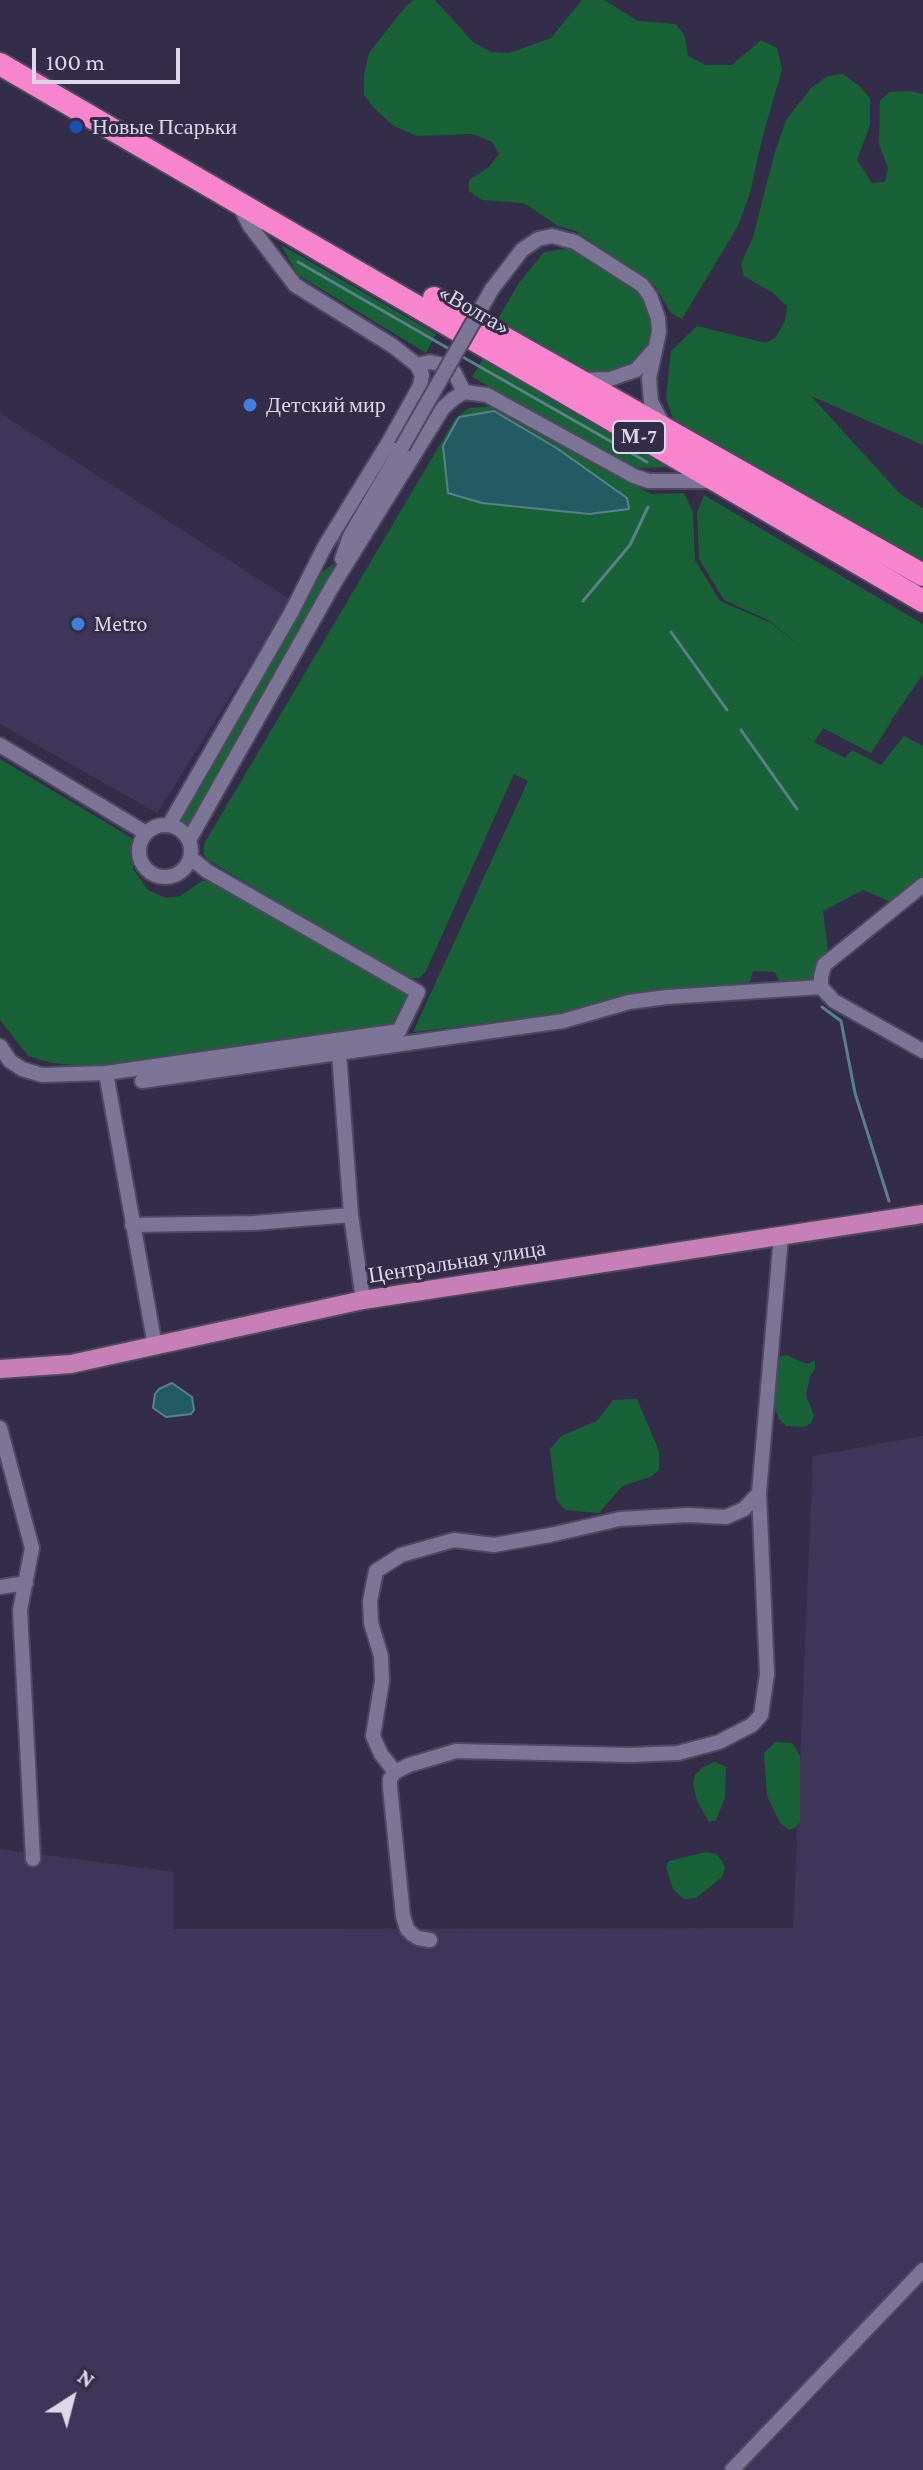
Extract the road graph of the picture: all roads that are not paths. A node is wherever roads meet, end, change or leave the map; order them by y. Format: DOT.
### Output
graph roads {
  1 [pos="0,47"];
  2 [pos="0,64"];
  3 [pos="237,201"];
  4 [pos="656,347"];
  5 [pos="417,365"];
  6 [pos="574,380"];
  7 [pos="464,392"];
  8 [pos="667,430"];
  9 [pos="714,481"];
  10 [pos="350,536"];
  11 [pos="313,574"];
  12 [pos="923,575"];
  13 [pos="333,585"];
  14 [pos="923,601"];
  15 [pos="0,745"];
  16 [pos="169,825"];
  17 [pos="146,833"];
  18 [pos="189,840"];
  19 [pos="191,858"];
  20 [pos="923,885"];
  21 [pos="821,987"];
  22 [pos="0,1046"];
  23 [pos="923,1051"];
  24 [pos="339,1054"];
  25 [pos="106,1073"];
  26 [pos="142,1081"];
  27 [pos="923,1214"];
  28 [pos="351,1215"];
  29 [pos="132,1225"];
  30 [pos="781,1236"];
  31 [pos="363,1300"];
  32 [pos="155,1346"];
  33 [pos="0,1369"];
  34 [pos="0,1428"];
  35 [pos="759,1493"];
  36 [pos="26,1583"];
  37 [pos="0,1587"];
  38 [pos="395,1772"];
  39 [pos="33,1859"];
  40 [pos="430,1940"];
  41 [pos="923,2270"];
  42 [pos="732,2470"];
  1 -- 6 [label="highway, «Волга» / М-7"];
  2 -- 3 [label="highway, «Волга» / М-7"];
  3 -- 5 [label="street"];
  3 -- 9 [label="highway, «Волга» / М-7"];
  4 -- 6 [label="street"];
  4 -- 8 [label="street"];
  4 -- 10 [label="street, bridge"];
  5 -- 7 [label="street"];
  5 -- 11 [label="street"];
  6 -- 8 [label="highway, «Волга» / М-7"];
  7 -- 9 [label="street"];
  7 -- 13 [label="street"];
  8 -- 12 [label="highway, «Волга» / М-7"];
  9 -- 14 [label="highway, «Волга» / М-7"];
  10 -- 11 [label="street"];
  10 -- 13 [label="street"];
  11 -- 16 [label="street"];
  13 -- 18 [label="street"];
  15 -- 17 [label="street"];
  16 -- 17 [label="street"];
  16 -- 18 [label="street"];
  17 -- 19 [label="street"];
  18 -- 19 [label="street"];
  19 -- 25 [label="street"];
  20 -- 21 [label="street"];
  21 -- 23 [label="street"];
  21 -- 24 [label="street"];
  22 -- 25 [label="street"];
  24 -- 26 [label="street"];
  24 -- 28 [label="street"];
  25 -- 29 [label="street"];
  27 -- 30 [label="main road, Центральная улица"];
  28 -- 29 [label="street"];
  28 -- 31 [label="street"];
  29 -- 32 [label="street"];
  30 -- 31 [label="main road, Центральная улица"];
  30 -- 35 [label="street"];
  31 -- 32 [label="main road, Центральная улица"];
  32 -- 33 [label="main road, Центральная улица"];
  34 -- 36 [label="street"];
  35 -- 38 [label="street"];
  35 -- 38 [label="street"];
  36 -- 37 [label="street"];
  36 -- 39 [label="street"];
  38 -- 40 [label="street"];
  41 -- 42 [label="street"];
}
